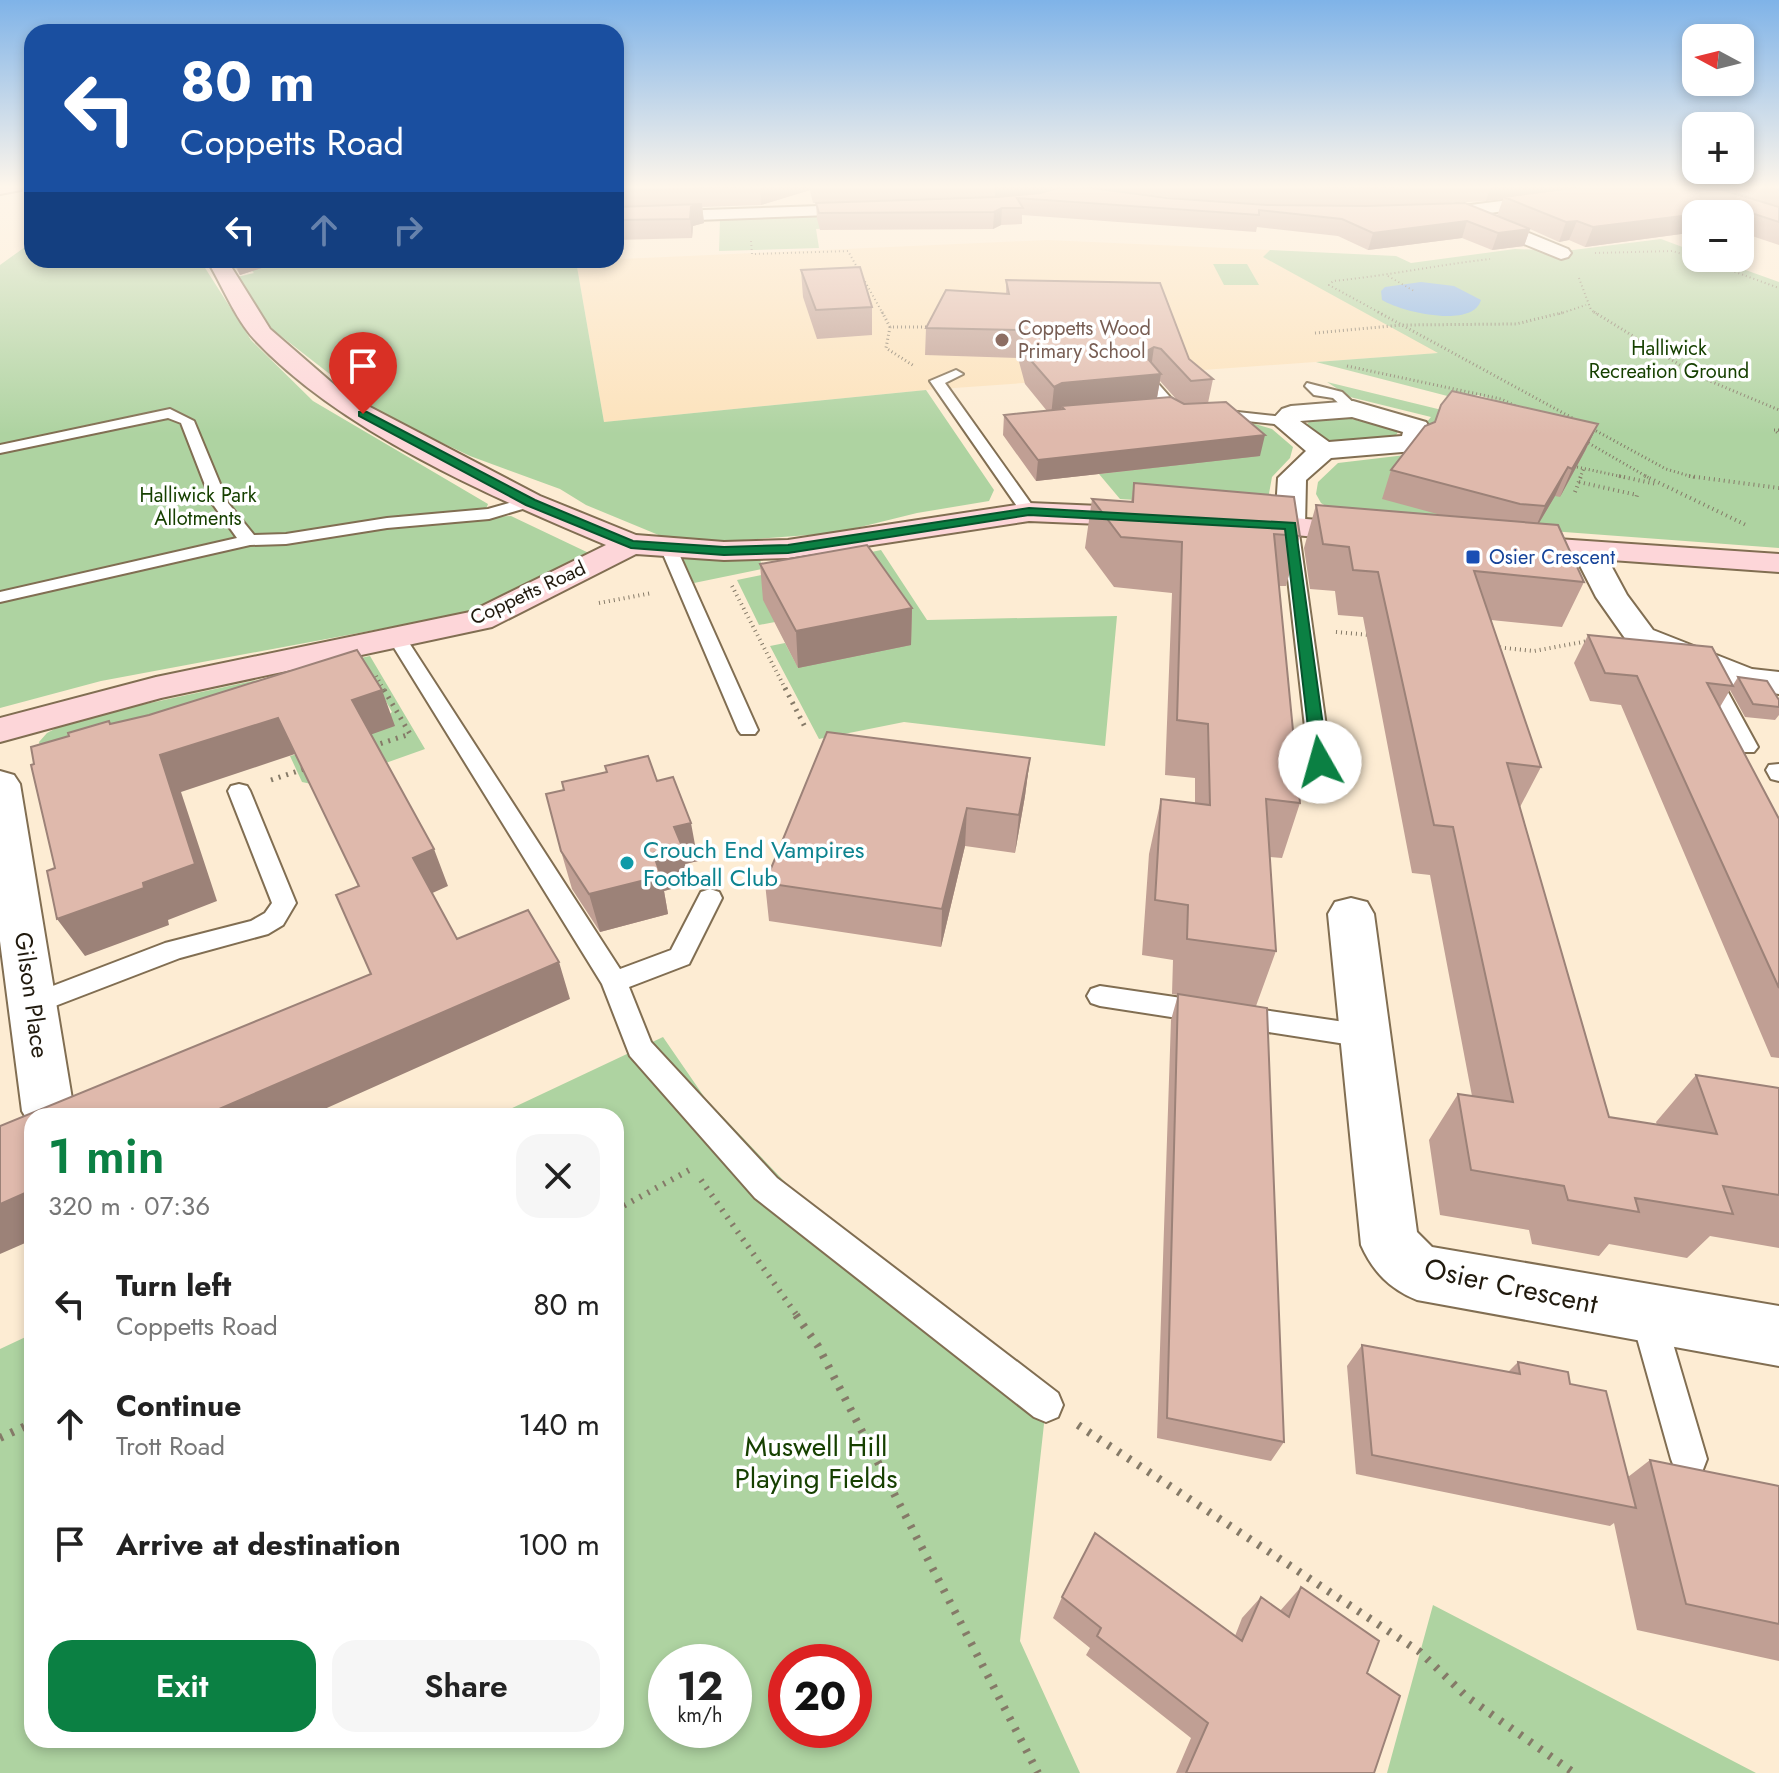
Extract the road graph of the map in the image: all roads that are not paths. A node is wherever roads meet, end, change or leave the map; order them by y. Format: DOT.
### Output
graph roads {
  1 [pos="222,269"];
  2 [pos="956,374"];
  3 [pos="1149,382"];
  4 [pos="1312,386"];
  5 [pos="1353,409"];
  6 [pos="1284,421"];
  7 [pos="0,449"];
  8 [pos="1323,451"];
  9 [pos="530,502"];
  10 [pos="1029,512"];
  11 [pos="1171,518"];
  12 [pos="1216,521"];
  13 [pos="1290,526"];
  14 [pos="1406,536"];
  15 [pos="250,540"];
  16 [pos="1480,542"];
  17 [pos="631,544"];
  18 [pos="668,547"];
  19 [pos="1589,552"];
  20 [pos="1779,563"];
  21 [pos="0,597"];
  22 [pos="397,638"];
  23 [pos="1701,661"];
  24 [pos="1779,683"];
  25 [pos="0,730"];
  26 [pos="748,730"];
  27 [pos="1747,747"];
  28 [pos="1320,762"];
  29 [pos="0,784"];
  30 [pos="239,791"];
  31 [pos="710,898"];
  32 [pos="1351,914"];
  33 [pos="10,921"];
  34 [pos="614,982"];
  35 [pos="1100,996"];
  36 [pos="33,1004"];
  37 [pos="1365,1036"];
  38 [pos="52,1108"];
  39 [pos="24,1121"];
  40 [pos="0,1131"];
  41 [pos="1647,1313"];
  42 [pos="1779,1336"];
  43 [pos="1046,1405"];
  44 [pos="1689,1459"];
  1 -- 9 [label="street"];
  2 -- 10 [label="lane"];
  3 -- 6 [label="lane"];
  4 -- 5 [label="lane"];
  5 -- 6 [label="street"];
  5 -- 8 [label="street"];
  6 -- 8 [label="street"];
  7 -- 15 [label="lane"];
  8 -- 13 [label="street"];
  9 -- 15 [label="lane"];
  9 -- 17 [label="street"];
  10 -- 11 [label="street"];
  10 -- 18 [label="street"];
  12 -- 13 [label="street"];
  13 -- 14 [label="street"];
  13 -- 28 [label="lane"];
  15 -- 21 [label="lane"];
  16 -- 19 [label="street"];
  17 -- 18 [label="street"];
  17 -- 22 [label="street, Coppetts Road"];
  18 -- 26 [label="lane"];
  19 -- 20 [label="street"];
  19 -- 23 [label="street"];
  22 -- 25 [label="street, Coppetts Road"];
  22 -- 34 [label="lane"];
  23 -- 24 [label="street"];
  23 -- 27 [label="lane"];
  29 -- 33 [label="street, Gilson Place"];
  30 -- 36 [label="lane"];
  31 -- 34 [label="lane"];
  32 -- 37 [label="street, Osier Crescent"];
  33 -- 36 [label="street, Gilson Place"];
  34 -- 43 [label="lane"];
  35 -- 37 [label="lane"];
  36 -- 38 [label="street, Gilson Place"];
  37 -- 41 [label="street, Osier Crescent"];
  39 -- 40 [label="street, Gilson Place"];
  41 -- 42 [label="street, Osier Crescent"];
  41 -- 44 [label="lane"];
}
